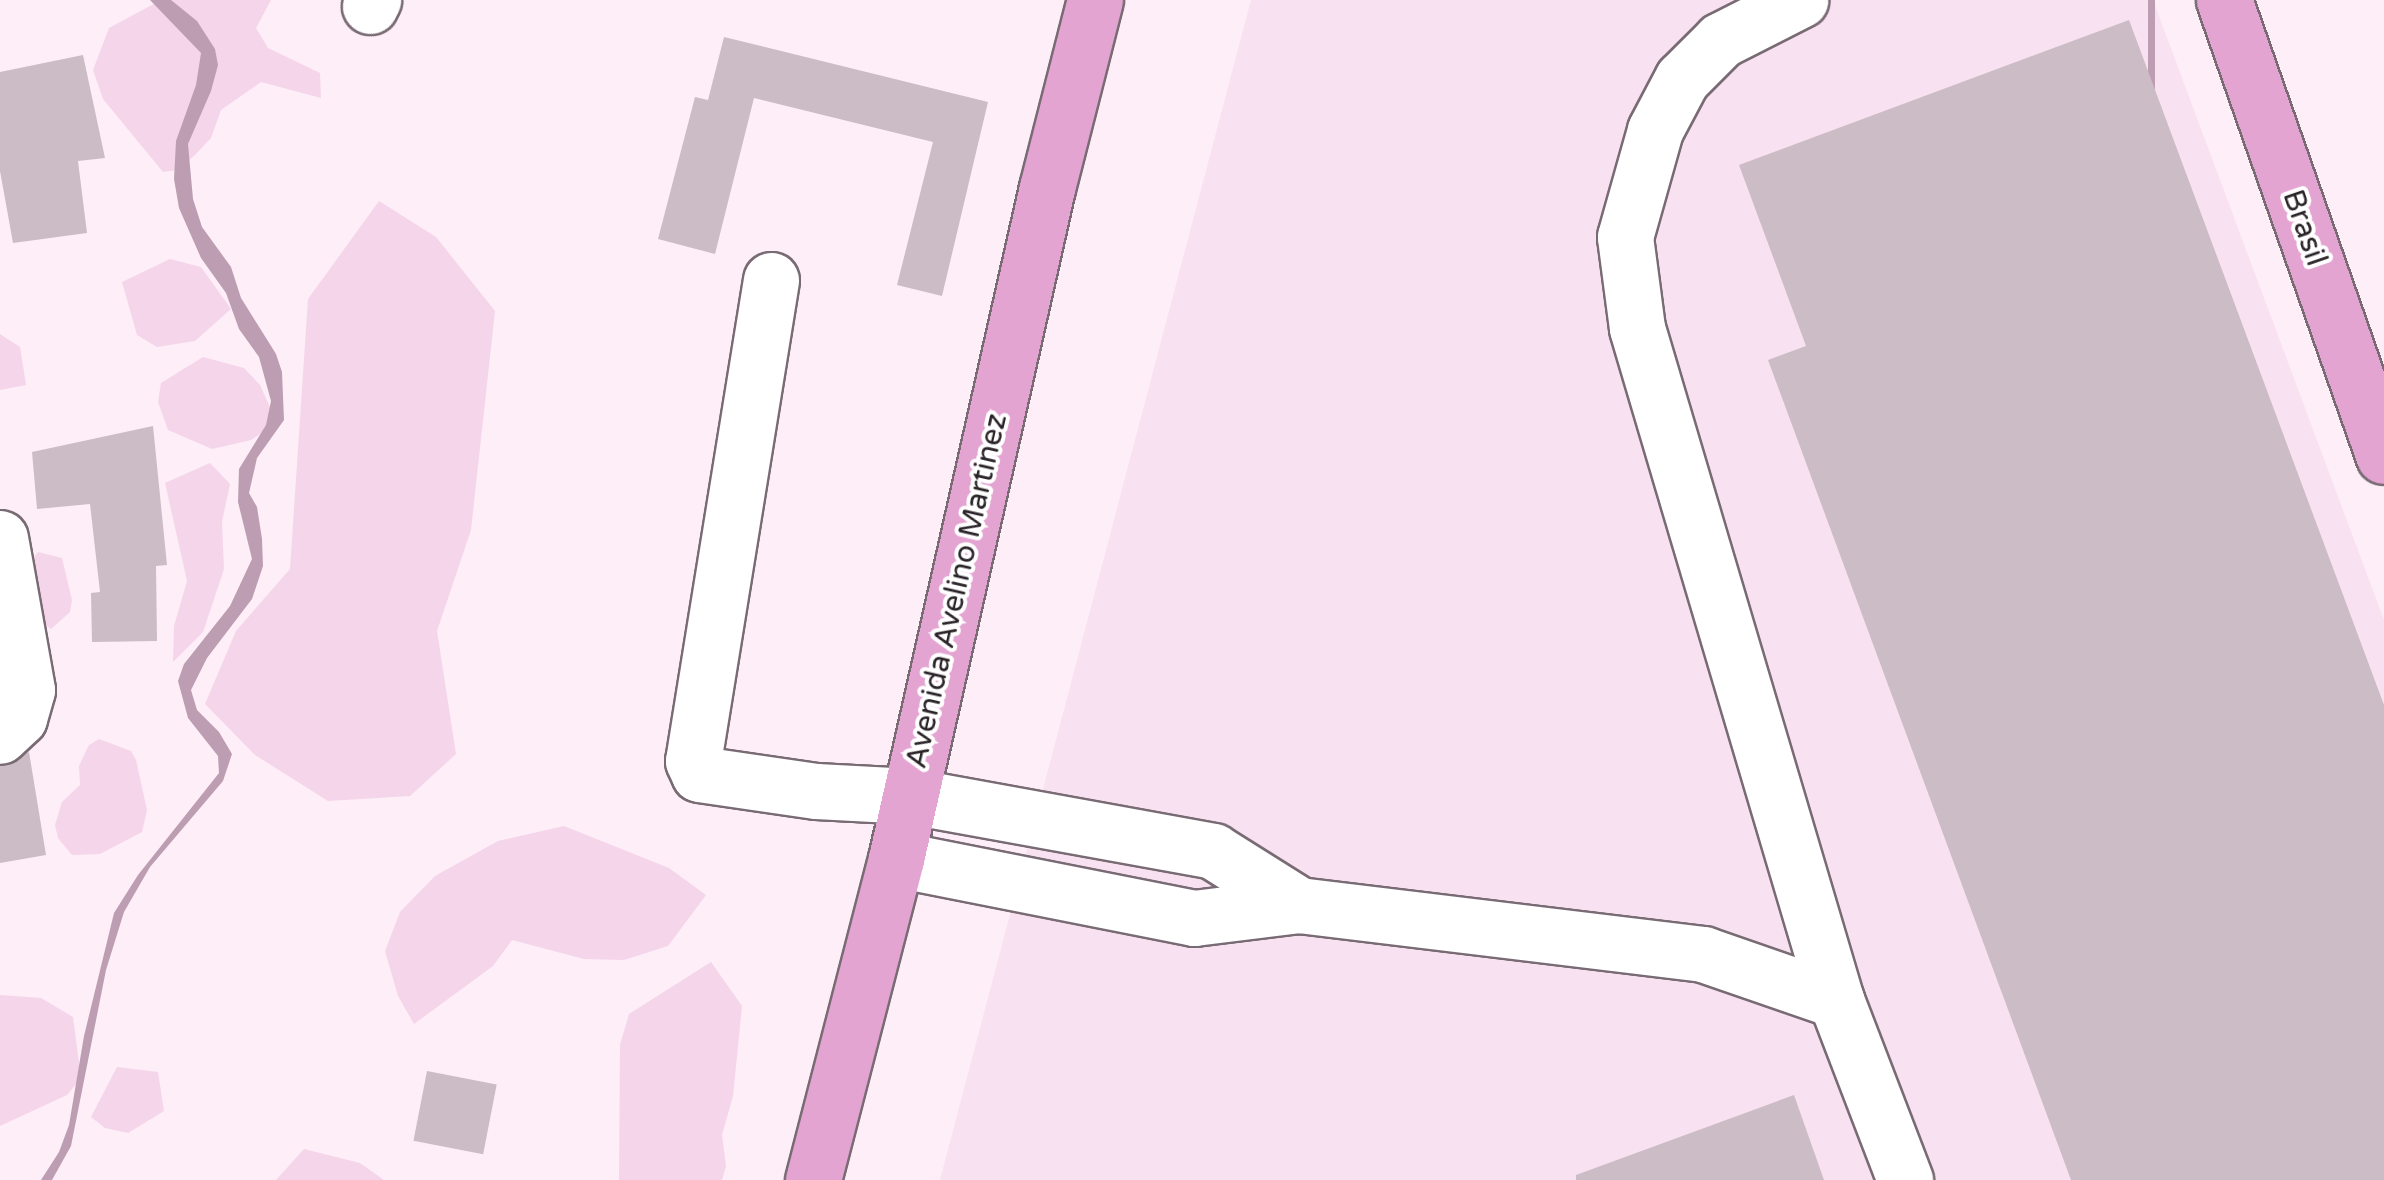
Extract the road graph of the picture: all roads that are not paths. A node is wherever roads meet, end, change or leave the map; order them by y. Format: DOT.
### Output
graph roads {
  1 [pos="1095,0"];
  2 [pos="1800,0"];
  3 [pos="2224,0"];
  4 [pos="771,280"];
  5 [pos="2384,456"];
  6 [pos="0,538"];
  7 [pos="9,727"];
  8 [pos="911,796"];
  9 [pos="896,860"];
  10 [pos="1298,905"];
  11 [pos="1836,1000"];
  12 [pos="813,1180"];
  13 [pos="1905,1180"];
  1 -- 8 [label="main road, Avenida Avelino Martinez"];
  2 -- 11 [label="street"];
  3 -- 5 [label="main road, Brasil"];
  4 -- 8 [label="street"];
  6 -- 7 [label="street"];
  8 -- 9 [label="main road, Avenida Avelino Martinez"];
  8 -- 10 [label="street"];
  9 -- 10 [label="street"];
  9 -- 12 [label="main road, Avenida Avelino Martinez"];
  10 -- 11 [label="street"];
  11 -- 13 [label="street"];
}
